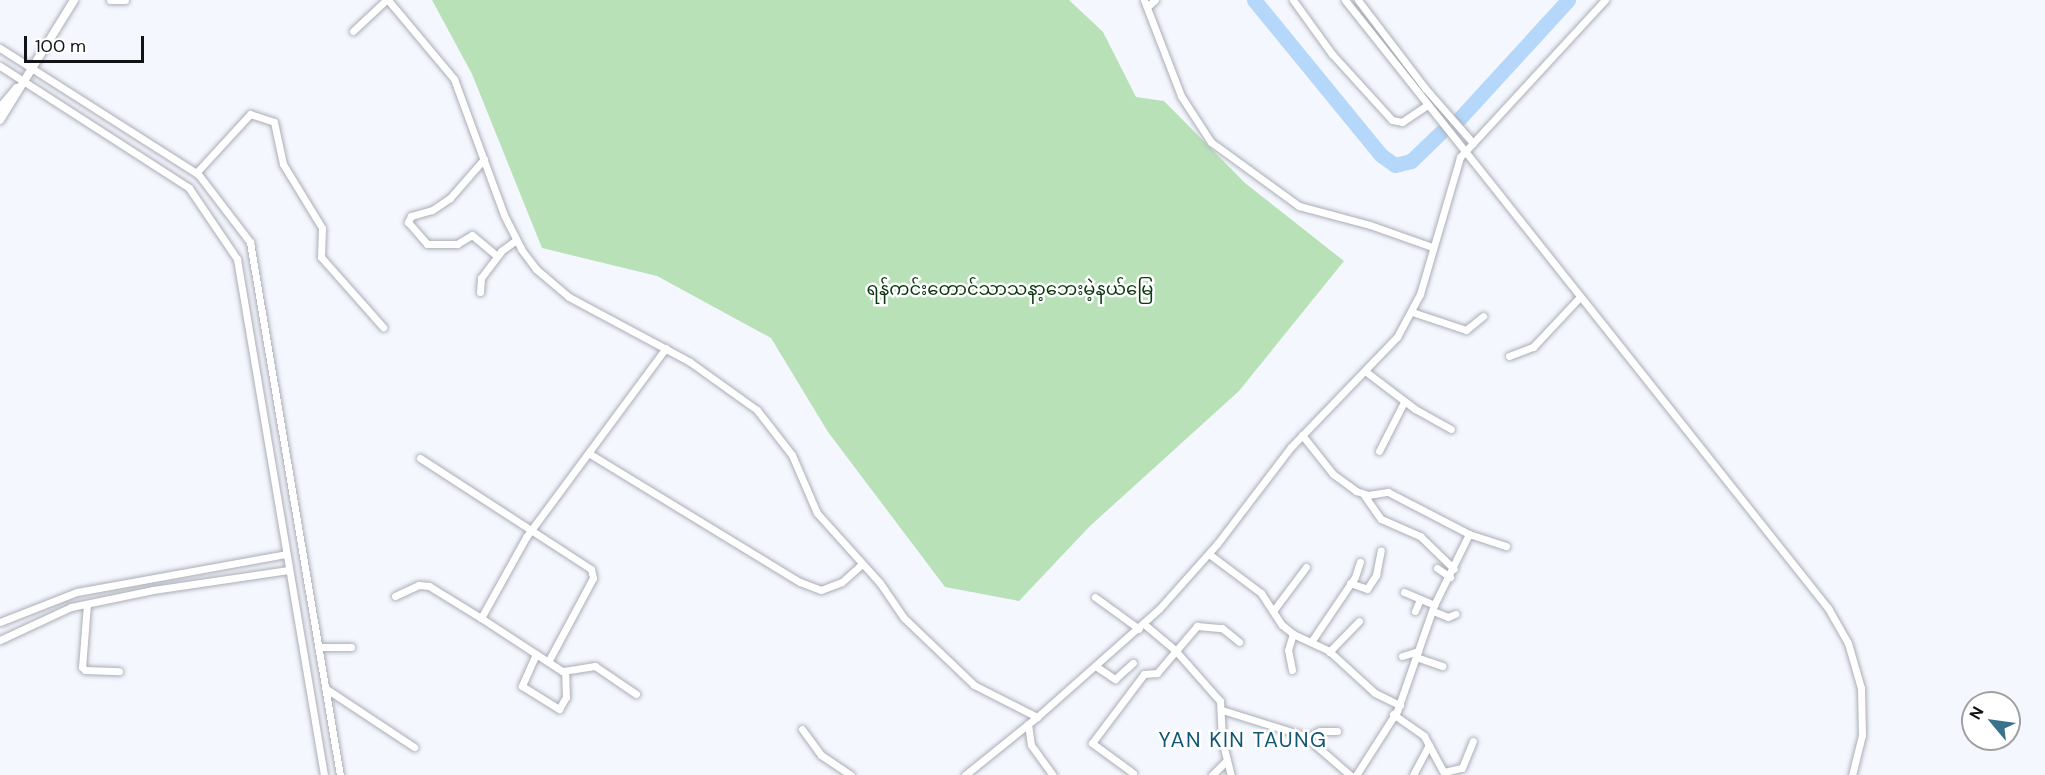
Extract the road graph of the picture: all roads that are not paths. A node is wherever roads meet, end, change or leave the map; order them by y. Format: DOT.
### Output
graph roads {
  1 [pos="74,0"];
  2 [pos="110,0"];
  3 [pos="125,0"];
  4 [pos="387,0"];
  5 [pos="1155,0"];
  6 [pos="1293,0"];
  7 [pos="1345,0"];
  8 [pos="1358,0"];
  9 [pos="1605,0"];
  10 [pos="1146,3"];
  11 [pos="353,31"];
  12 [pos="0,48"];
  13 [pos="0,66"];
  14 [pos="30,68"];
  15 [pos="21,82"];
  16 [pos="1427,105"];
  17 [pos="0,108"];
  18 [pos="0,120"];
  19 [pos="1472,144"];
  20 [pos="1465,151"];
  21 [pos="484,159"];
  22 [pos="196,173"];
  23 [pos="516,240"];
  24 [pos="1432,247"];
  25 [pos="497,256"];
  26 [pos="480,292"];
  27 [pos="1580,297"];
  28 [pos="1412,312"];
  29 [pos="1483,316"];
  30 [pos="383,327"];
  31 [pos="666,348"];
  32 [pos="1509,356"];
  33 [pos="1365,371"];
  34 [pos="1404,402"];
  35 [pos="1451,429"];
  36 [pos="1302,435"];
  37 [pos="1379,451"];
  38 [pos="590,454"];
  39 [pos="420,458"];
  40 [pos="1364,495"];
  41 [pos="531,531"];
  42 [pos="1469,534"];
  43 [pos="1506,546"];
  44 [pos="1381,550"];
  45 [pos="1209,554"];
  46 [pos="286,555"];
  47 [pos="1360,562"];
  48 [pos="862,564"];
  49 [pos="1306,567"];
  50 [pos="1437,568"];
  51 [pos="289,569"];
  52 [pos="1454,569"];
  53 [pos="1450,577"];
  54 [pos="1350,583"];
  55 [pos="1404,592"];
  56 [pos="395,596"];
  57 [pos="1095,597"];
  58 [pos="1420,599"];
  59 [pos="87,604"];
  60 [pos="1434,608"];
  61 [pos="1273,611"];
  62 [pos="1414,611"];
  63 [pos="1455,614"];
  64 [pos="481,618"];
  65 [pos="1359,621"];
  66 [pos="0,622"];
  67 [pos="1141,627"];
  68 [pos="1293,634"];
  69 [pos="0,640"];
  70 [pos="1239,642"];
  71 [pos="1311,642"];
  72 [pos="318,647"];
  73 [pos="351,647"];
  74 [pos="1175,650"];
  75 [pos="1329,652"];
  76 [pos="536,654"];
  77 [pos="1417,654"];
  78 [pos="1402,656"];
  79 [pos="548,662"];
  80 [pos="1133,663"];
  81 [pos="1442,666"];
  82 [pos="1097,667"];
  83 [pos="119,670"];
  84 [pos="1292,670"];
  85 [pos="565,672"];
  86 [pos="325,688"];
  87 [pos="636,694"];
  88 [pos="1400,705"];
  89 [pos="1222,710"];
  90 [pos="1393,714"];
  91 [pos="1037,717"];
  92 [pos="1028,724"];
  93 [pos="802,729"];
  94 [pos="1337,730"];
  95 [pos="1308,737"];
  96 [pos="1473,741"];
  97 [pos="1429,746"];
  98 [pos="414,747"];
  99 [pos="1227,760"];
  100 [pos="1133,773"];
  101 [pos="1444,774"];
  102 [pos="324,775"];
  103 [pos="340,775"];
  104 [pos="851,775"];
  105 [pos="965,775"];
  106 [pos="1053,775"];
  107 [pos="1212,775"];
  108 [pos="1231,775"];
  109 [pos="1350,775"];
  110 [pos="1356,775"];
  111 [pos="1413,775"];
  112 [pos="1852,775"];
  1 -- 14 [label="street"];
  2 -- 3 [label="street"];
  4 -- 11 [label="street"];
  4 -- 21 [label="street"];
  5 -- 10 [label="street"];
  6 -- 16 [label="street"];
  7 -- 16 [label="street"];
  8 -- 19 [label="street"];
  9 -- 19 [label="street"];
  10 -- 24 [label="street"];
  12 -- 14 [label="street"];
  13 -- 15 [label="street"];
  14 -- 15 [label="street"];
  14 -- 22 [label="street"];
  15 -- 17 [label="street"];
  15 -- 18 [label="street"];
  15 -- 46 [label="street"];
  16 -- 20 [label="street"];
  19 -- 20 [label="street"];
  20 -- 24 [label="street"];
  20 -- 27 [label="street"];
  21 -- 23 [label="street"];
  21 -- 25 [label="street"];
  22 -- 30 [label="street"];
  22 -- 72 [label="street"];
  23 -- 25 [label="street"];
  23 -- 31 [label="street"];
  24 -- 28 [label="street"];
  25 -- 26 [label="street"];
  27 -- 32 [label="street"];
  27 -- 112 [label="street"];
  28 -- 29 [label="street"];
  28 -- 33 [label="street"];
  31 -- 38 [label="street"];
  31 -- 48 [label="street"];
  33 -- 34 [label="street"];
  33 -- 36 [label="street"];
  34 -- 35 [label="street"];
  34 -- 37 [label="street"];
  36 -- 40 [label="street"];
  36 -- 45 [label="street"];
  38 -- 41 [label="street"];
  38 -- 48 [label="street"];
  39 -- 41 [label="street"];
  40 -- 42 [label="street"];
  40 -- 52 [label="street"];
  41 -- 64 [label="street"];
  41 -- 79 [label="street"];
  42 -- 43 [label="street"];
  42 -- 52 [label="street"];
  44 -- 54 [label="street"];
  45 -- 61 [label="street"];
  45 -- 67 [label="street"];
  46 -- 51 [label="street"];
  46 -- 66 [label="street"];
  47 -- 54 [label="street"];
  48 -- 91 [label="street"];
  49 -- 61 [label="street"];
  50 -- 53 [label="street"];
  51 -- 59 [label="street"];
  51 -- 102 [label="street"];
  52 -- 53 [label="street"];
  53 -- 60 [label="street"];
  54 -- 71 [label="street"];
  55 -- 58 [label="street"];
  56 -- 64 [label="street"];
  57 -- 67 [label="street"];
  58 -- 60 [label="street"];
  58 -- 62 [label="street"];
  59 -- 69 [label="street"];
  59 -- 83 [label="street"];
  60 -- 63 [label="street"];
  60 -- 77 [label="street"];
  61 -- 68 [label="street"];
  64 -- 76 [label="street"];
  65 -- 75 [label="street"];
  67 -- 74 [label="street"];
  67 -- 82 [label="street"];
  68 -- 71 [label="street"];
  68 -- 84 [label="street"];
  70 -- 74 [label="street"];
  71 -- 75 [label="street"];
  72 -- 73 [label="street"];
  72 -- 86 [label="street"];
  74 -- 89 [label="street"];
  74 -- 100 [label="street"];
  75 -- 88 [label="street"];
  76 -- 79 [label="street"];
  76 -- 85 [label="street"];
  77 -- 78 [label="street"];
  77 -- 81 [label="street"];
  77 -- 88 [label="street"];
  79 -- 85 [label="street"];
  80 -- 82 [label="street"];
  82 -- 91 [label="street"];
  85 -- 87 [label="street"];
  86 -- 98 [label="street"];
  86 -- 103 [label="street"];
  88 -- 90 [label="street"];
  89 -- 95 [label="street"];
  89 -- 99 [label="street"];
  90 -- 97 [label="street"];
  90 -- 110 [label="street"];
  91 -- 92 [label="street"];
  92 -- 105 [label="street"];
  92 -- 106 [label="street"];
  93 -- 104 [label="street"];
  94 -- 95 [label="street"];
  95 -- 109 [label="street"];
  96 -- 101 [label="street"];
  97 -- 101 [label="street"];
  97 -- 111 [label="street"];
  99 -- 107 [label="street"];
  99 -- 108 [label="street"];
}
